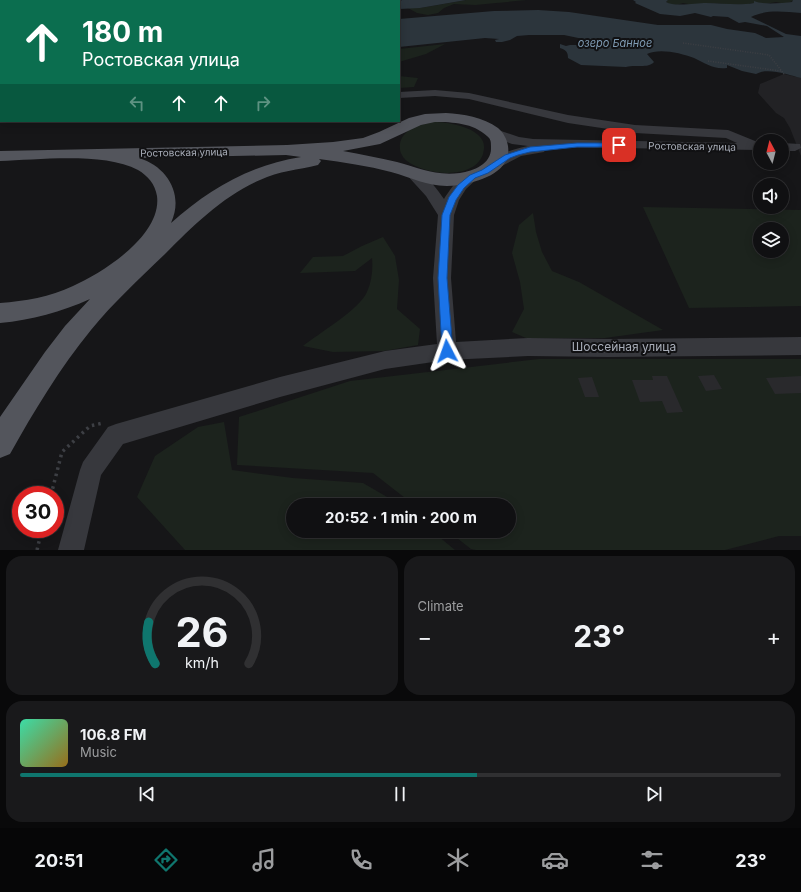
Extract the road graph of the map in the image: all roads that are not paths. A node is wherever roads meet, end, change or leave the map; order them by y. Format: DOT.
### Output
graph roads {
  1 [pos="400,95"];
  2 [pos="397,131"];
  3 [pos="494,133"];
  4 [pos="753,144"];
  5 [pos="577,145"];
  6 [pos="753,147"];
  7 [pos="284,150"];
  8 [pos="83,154"];
  9 [pos="0,156"];
  10 [pos="348,158"];
  11 [pos="495,164"];
  12 [pos="407,171"];
  13 [pos="473,176"];
  14 [pos="446,215"];
  15 [pos="0,313"];
  16 [pos="801,346"];
  17 [pos="447,351"];
  18 [pos="0,444"];
  19 [pos="71,550"];
  1 -- 4 [label="street"];
  2 -- 3 [label="main road"];
  2 -- 7 [label="main road"];
  2 -- 12 [label="main road"];
  3 -- 5 [label="street"];
  3 -- 11 [label="main road"];
  5 -- 6 [label="street, Ростовская улица"];
  5 -- 11 [label="street"];
  7 -- 8 [label="main road, Ростовская улица"];
  7 -- 10 [label="main road"];
  8 -- 9 [label="main road"];
  8 -- 15 [label="main road"];
  10 -- 12 [label="main road"];
  10 -- 18 [label="main road"];
  11 -- 13 [label="main road"];
  12 -- 13 [label="main road"];
  12 -- 14 [label="street"];
  13 -- 14 [label="street"];
  14 -- 17 [label="street"];
  16 -- 17 [label="street, Шоссейная улица"];
  17 -- 19 [label="street, Шоссейная улица"];
}
